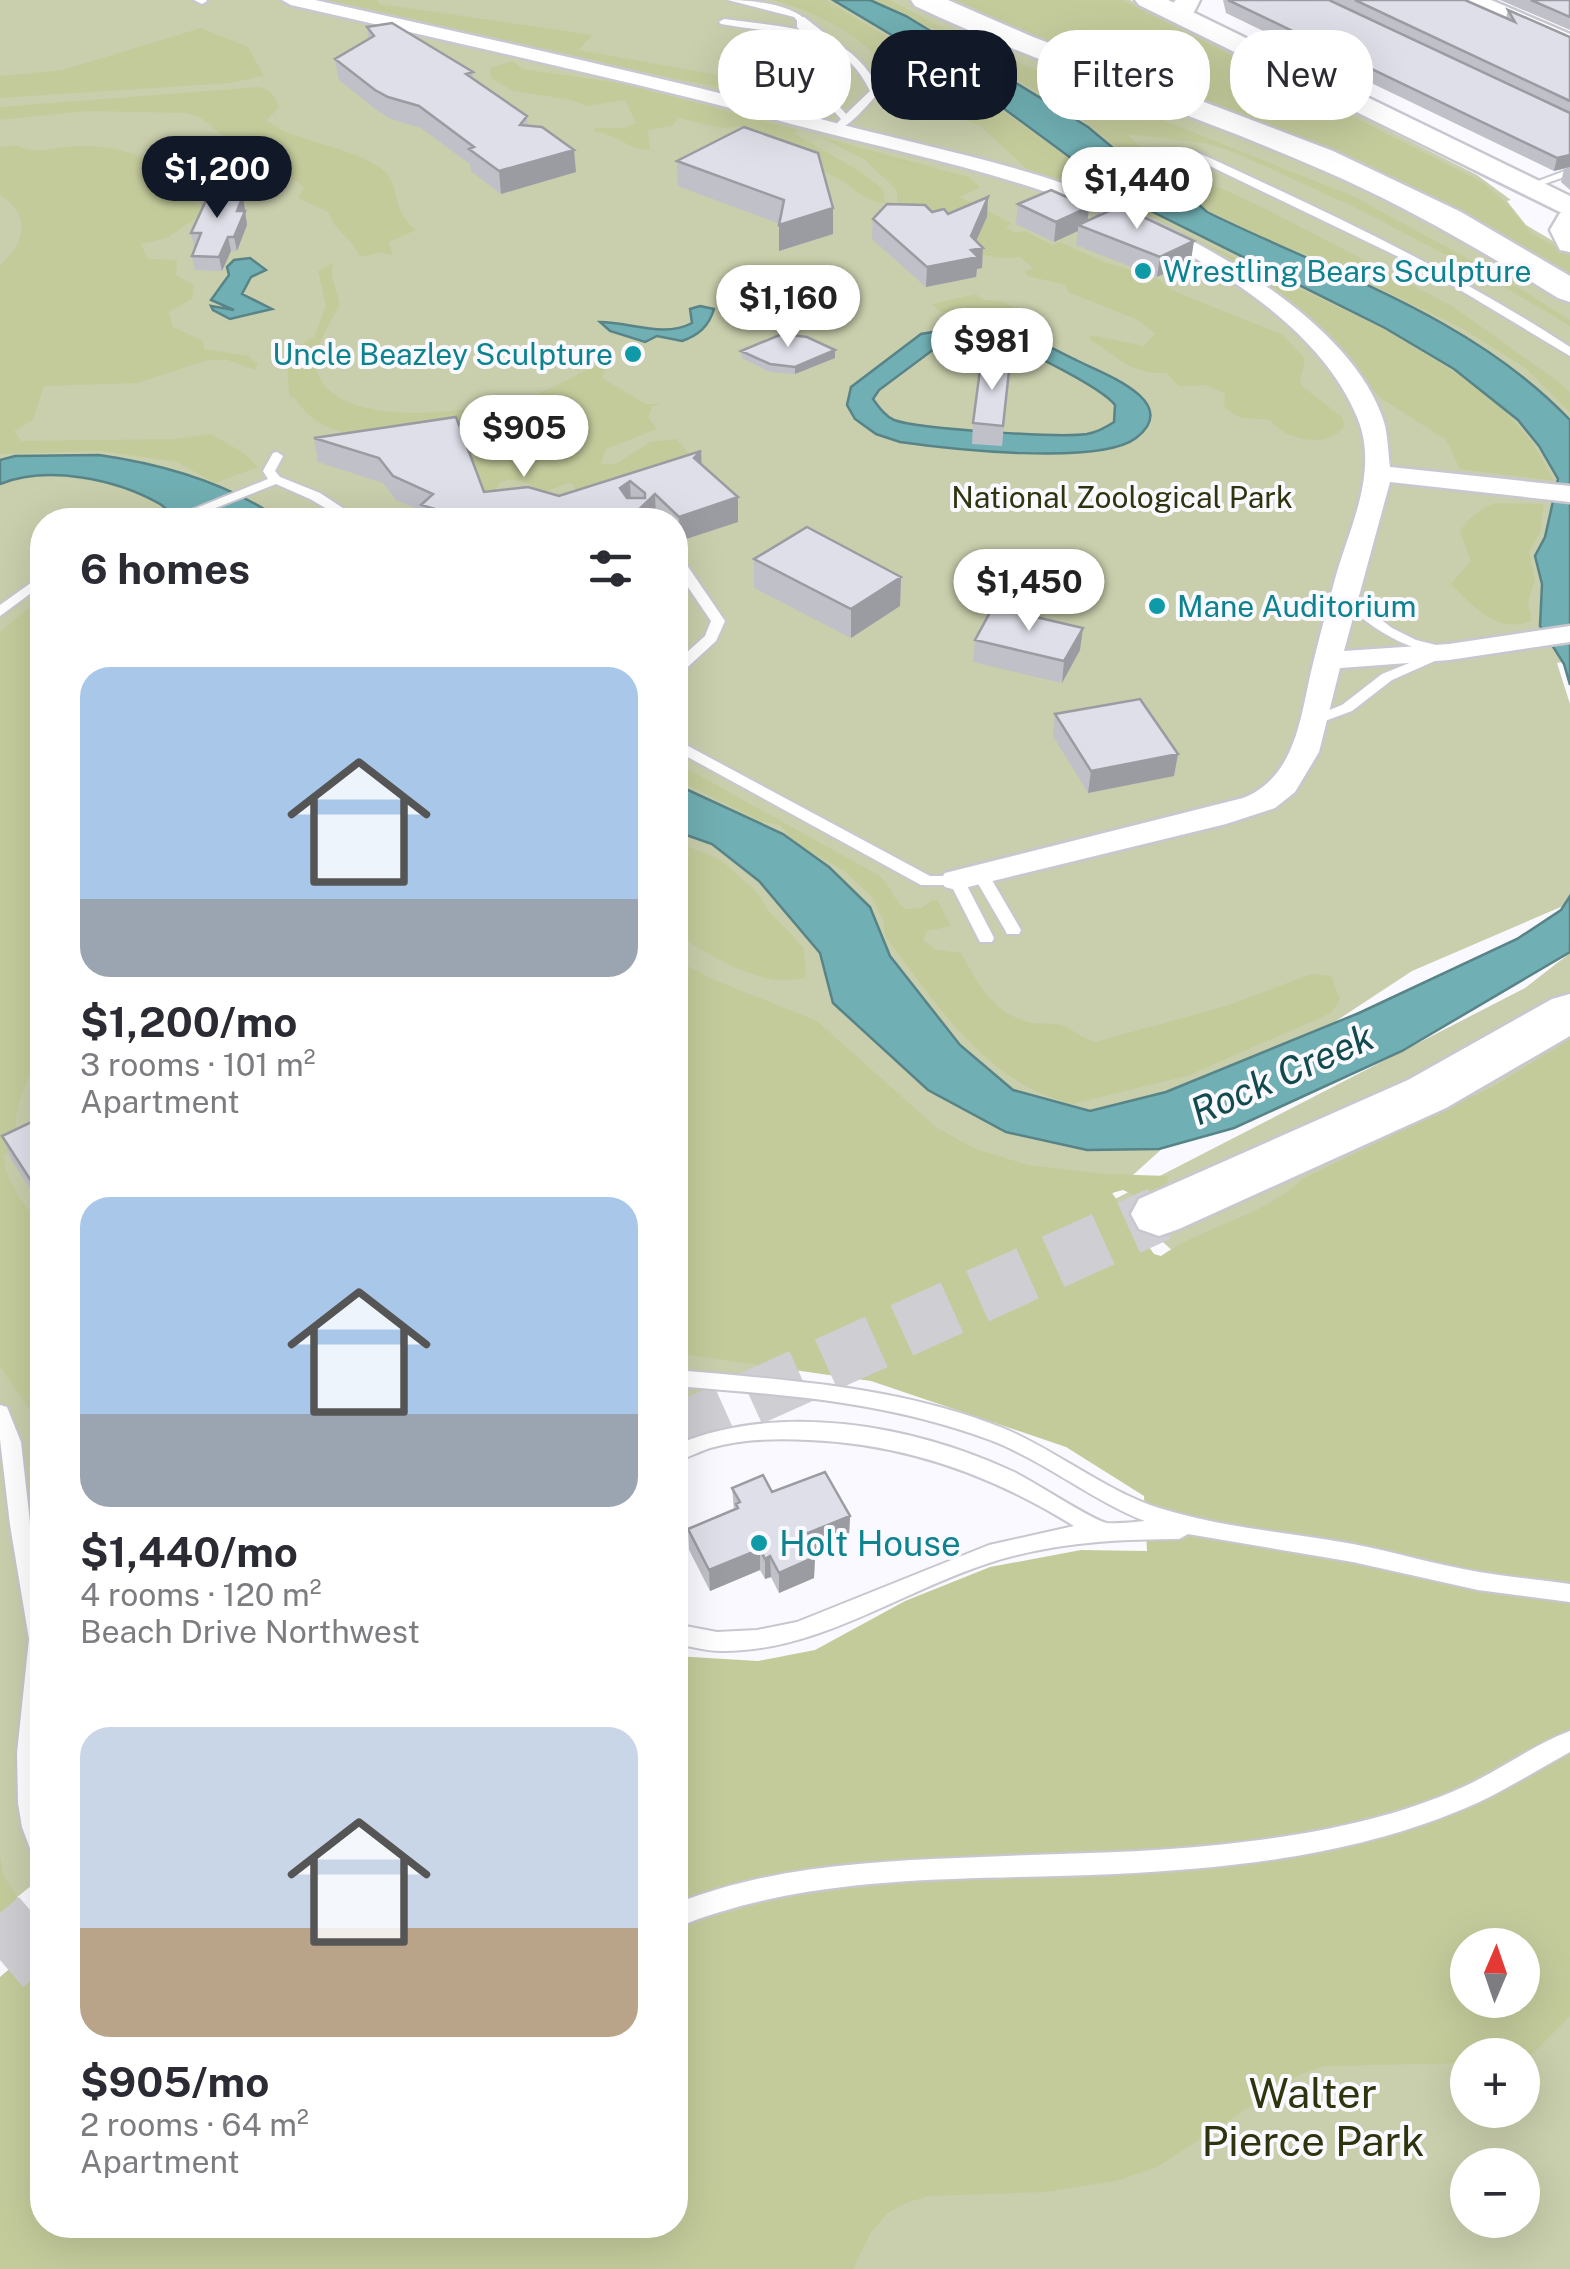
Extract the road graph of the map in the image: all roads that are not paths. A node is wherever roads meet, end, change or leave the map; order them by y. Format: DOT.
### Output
graph roads {
  1 [pos="290,0"];
  2 [pos="734,0"];
  3 [pos="925,0"];
  4 [pos="1476,0"];
  5 [pos="1170,4"];
  6 [pos="727,19"];
  7 [pos="810,30"];
  8 [pos="1570,41"];
  9 [pos="851,60"];
  10 [pos="851,117"];
  11 [pos="842,120"];
  12 [pos="847,120"];
  13 [pos="843,124"];
  14 [pos="1196,155"];
  15 [pos="1570,172"];
  16 [pos="1527,187"];
  17 [pos="1570,208"];
  18 [pos="1570,219"];
  19 [pos="1570,244"];
  20 [pos="1570,291"];
  21 [pos="1570,352"];
  22 [pos="277,456"];
  23 [pos="1378,474"];
  24 [pos="270,482"];
  25 [pos="1570,494"];
  26 [pos="204,508"];
  27 [pos="336,508"];
  28 [pos="688,573"];
  29 [pos="30,588"];
  30 [pos="1344,596"];
  31 [pos="0,612"];
  32 [pos="1570,634"];
  33 [pos="1449,652"];
  34 [pos="688,659"];
  35 [pos="1327,661"];
  36 [pos="1314,720"];
  37 [pos="688,751"];
  38 [pos="968,878"];
  39 [pos="1012,930"];
  40 [pos="986,938"];
  41 [pos="1570,1012"];
  42 [pos="1160,1214"];
  43 [pos="688,1379"];
  44 [pos="0,1412"];
  45 [pos="688,1446"];
  46 [pos="1099,1530"];
  47 [pos="1207,1530"];
  48 [pos="30,1580"];
  49 [pos="1570,1592"];
  50 [pos="688,1637"];
  51 [pos="1570,1741"];
  52 [pos="30,1753"];
  53 [pos="30,1799"];
  54 [pos="688,1912"];
  1 -- 13 [label="street"];
  2 -- 7 [label="lane"];
  3 -- 20 [label="main road"];
  4 -- 8 [label="street"];
  5 -- 16 [label="main road"];
  6 -- 7 [label="lane"];
  9 -- 10 [label="lane"];
  11 -- 13 [label="lane"];
  12 -- 13 [label="lane"];
  13 -- 23 [label="street"];
  14 -- 21 [label="lane"];
  15 -- 16 [label="lane"];
  16 -- 17 [label="main road"];
  18 -- 19 [label="street"];
  22 -- 24 [label="lane"];
  23 -- 25 [label="street"];
  23 -- 30 [label="street"];
  24 -- 26 [label="lane"];
  24 -- 27 [label="lane"];
  28 -- 34 [label="lane"];
  29 -- 31 [label="lane"];
  30 -- 33 [label="lane"];
  30 -- 35 [label="street"];
  32 -- 33 [label="street"];
  33 -- 35 [label="street"];
  33 -- 36 [label="lane"];
  35 -- 36 [label="street"];
  36 -- 38 [label="street"];
  37 -- 38 [label="lane"];
  38 -- 39 [label="lane"];
  38 -- 40 [label="lane"];
  41 -- 42 [label="main road"];
  43 -- 47 [label="lane"];
  44 -- 48 [label="lane"];
  45 -- 46 [label="lane"];
  46 -- 47 [label="lane"];
  46 -- 50 [label="lane"];
  47 -- 49 [label="lane"];
  51 -- 54 [label="lane"];
  52 -- 53 [label="lane"];
}
